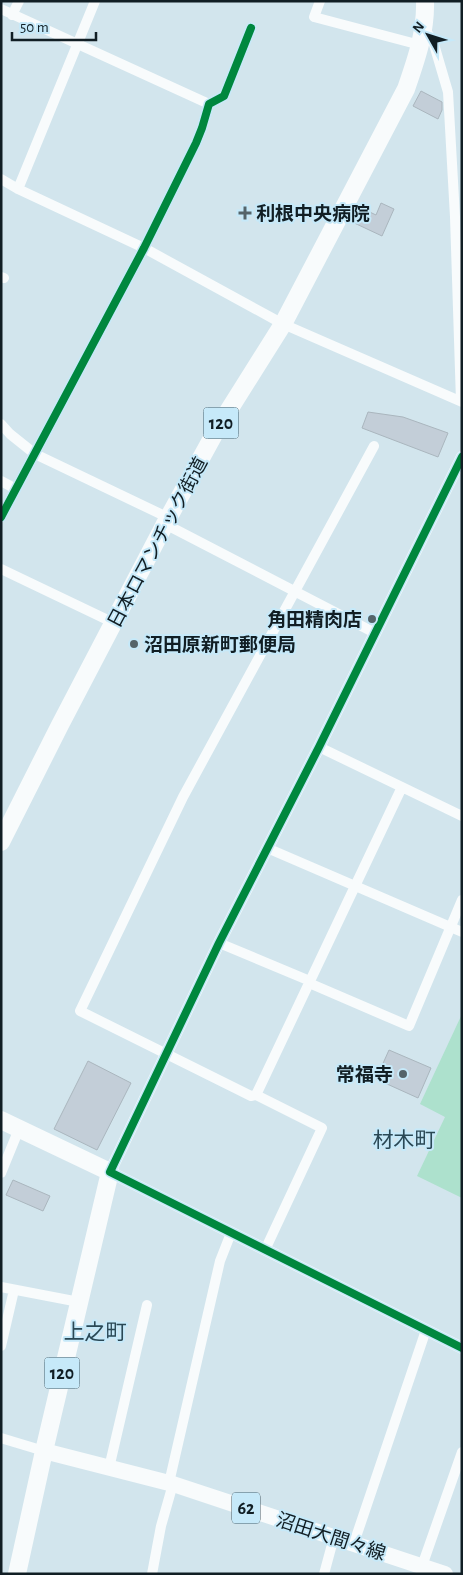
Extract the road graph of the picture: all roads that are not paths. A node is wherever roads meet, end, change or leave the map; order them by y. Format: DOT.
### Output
graph roads {
  1 [pos="19,1"];
  2 [pos="95,1"];
  3 [pos="320,1"];
  4 [pos="425,1"];
  5 [pos="1,9"];
  6 [pos="12,15"];
  7 [pos="251,28"];
  8 [pos="424,28"];
  9 [pos="76,44"];
  10 [pos="420,45"];
  11 [pos="209,104"];
  12 [pos="1,179"];
  13 [pos="18,189"];
  14 [pos="144,248"];
  15 [pos="283,324"];
  16 [pos="461,402"];
  17 [pos="1,424"];
  18 [pos="374,446"];
  19 [pos="35,454"];
  20 [pos="462,457"];
  21 [pos="1,481"];
  22 [pos="16,489"];
  23 [pos="1,517"];
  24 [pos="167,521"];
  25 [pos="1,569"];
  26 [pos="295,592"];
  27 [pos="114,623"];
  28 [pos="374,633"];
  29 [pos="320,746"];
  30 [pos="402,787"];
  31 [pos="462,816"];
  32 [pos="1,842"];
  33 [pos="267,848"];
  34 [pos="355,886"];
  35 [pos="462,900"];
  36 [pos="451,927"];
  37 [pos="462,932"];
  38 [pos="219,943"];
  39 [pos="310,982"];
  40 [pos="166,1052"];
  41 [pos="256,1095"];
  42 [pos="1,1120"];
  43 [pos="19,1129"];
  44 [pos="110,1172"];
  45 [pos="1,1173"];
  46 [pos="231,1234"];
  47 [pos="265,1250"];
  48 [pos="1,1287"];
  49 [pos="14,1290"];
  50 [pos="79,1302"];
  51 [pos="147,1305"];
  52 [pos="426,1330"];
  53 [pos="1,1346"];
  54 [pos="462,1348"];
  55 [pos="1,1438"];
  56 [pos="44,1452"];
  57 [pos="462,1452"];
  58 [pos="109,1468"];
  59 [pos="171,1483"];
  60 [pos="334,1537"];
  61 [pos="354,1543"];
  62 [pos="422,1566"];
  63 [pos="17,1574"];
  64 [pos="152,1574"];
  65 [pos="324,1574"];
  66 [pos="445,1574"];
  1 -- 6 [label="street"];
  2 -- 9 [label="street"];
  3 -- 10 [label="street"];
  4 -- 8 [label="highway, 日本ロマンチック街道 / 120"];
  5 -- 6 [label="street"];
  6 -- 9 [label="street"];
  7 -- 11 [label="street"];
  8 -- 10 [label="highway, 日本ロマンチック街道 / 120"];
  8 -- 16 [label="street"];
  9 -- 11 [label="street"];
  9 -- 13 [label="street"];
  10 -- 15 [label="highway, 日本ロマンチック街道 / 120"];
  11 -- 14 [label="street"];
  12 -- 13 [label="street"];
  13 -- 14 [label="street"];
  14 -- 15 [label="street"];
  14 -- 19 [label="street"];
  15 -- 16 [label="street"];
  15 -- 24 [label="highway, 日本ロマンチック街道 / 120"];
  17 -- 19 [label="street"];
  18 -- 26 [label="street"];
  19 -- 22 [label="street"];
  19 -- 24 [label="street"];
  20 -- 28 [label="street"];
  21 -- 22 [label="street"];
  22 -- 23 [label="street"];
  24 -- 26 [label="street"];
  24 -- 27 [label="highway, 日本ロマンチック街道 / 120"];
  25 -- 27 [label="street"];
  26 -- 28 [label="street"];
  26 -- 40 [label="street"];
  27 -- 32 [label="highway, 日本ロマンチック街道 / 120"];
  28 -- 29 [label="street"];
  29 -- 30 [label="street"];
  29 -- 33 [label="street"];
  30 -- 31 [label="street"];
  30 -- 34 [label="street"];
  33 -- 34 [label="street"];
  33 -- 38 [label="street"];
  34 -- 36 [label="street"];
  34 -- 39 [label="street"];
  35 -- 36 [label="street"];
  36 -- 37 [label="street"];
  36 -- 39 [label="street"];
  38 -- 39 [label="street"];
  38 -- 40 [label="street"];
  39 -- 41 [label="street"];
  40 -- 41 [label="street"];
  40 -- 44 [label="street"];
  41 -- 47 [label="street"];
  42 -- 43 [label="highway"];
  43 -- 44 [label="highway"];
  43 -- 45 [label="street"];
  44 -- 46 [label="street"];
  44 -- 50 [label="highway, 120"];
  46 -- 47 [label="street"];
  46 -- 59 [label="street"];
  47 -- 52 [label="street"];
  48 -- 49 [label="street"];
  49 -- 50 [label="street"];
  49 -- 53 [label="street"];
  50 -- 56 [label="highway, 120"];
  51 -- 58 [label="street"];
  52 -- 54 [label="street"];
  52 -- 61 [label="street"];
  55 -- 56 [label="street"];
  56 -- 58 [label="main road, 沼田大間々線 / 62"];
  56 -- 63 [label="highway, 120"];
  57 -- 62 [label="street"];
  58 -- 59 [label="main road, 沼田大間々線 / 62"];
  59 -- 60 [label="main road, 沼田大間々線 / 62"];
  59 -- 64 [label="street"];
  60 -- 61 [label="main road, 沼田大間々線 / 62"];
  60 -- 65 [label="street"];
  61 -- 62 [label="main road, 沼田大間々線 / 62"];
  62 -- 66 [label="main road, 沼田大間々線 / 62"];
}
